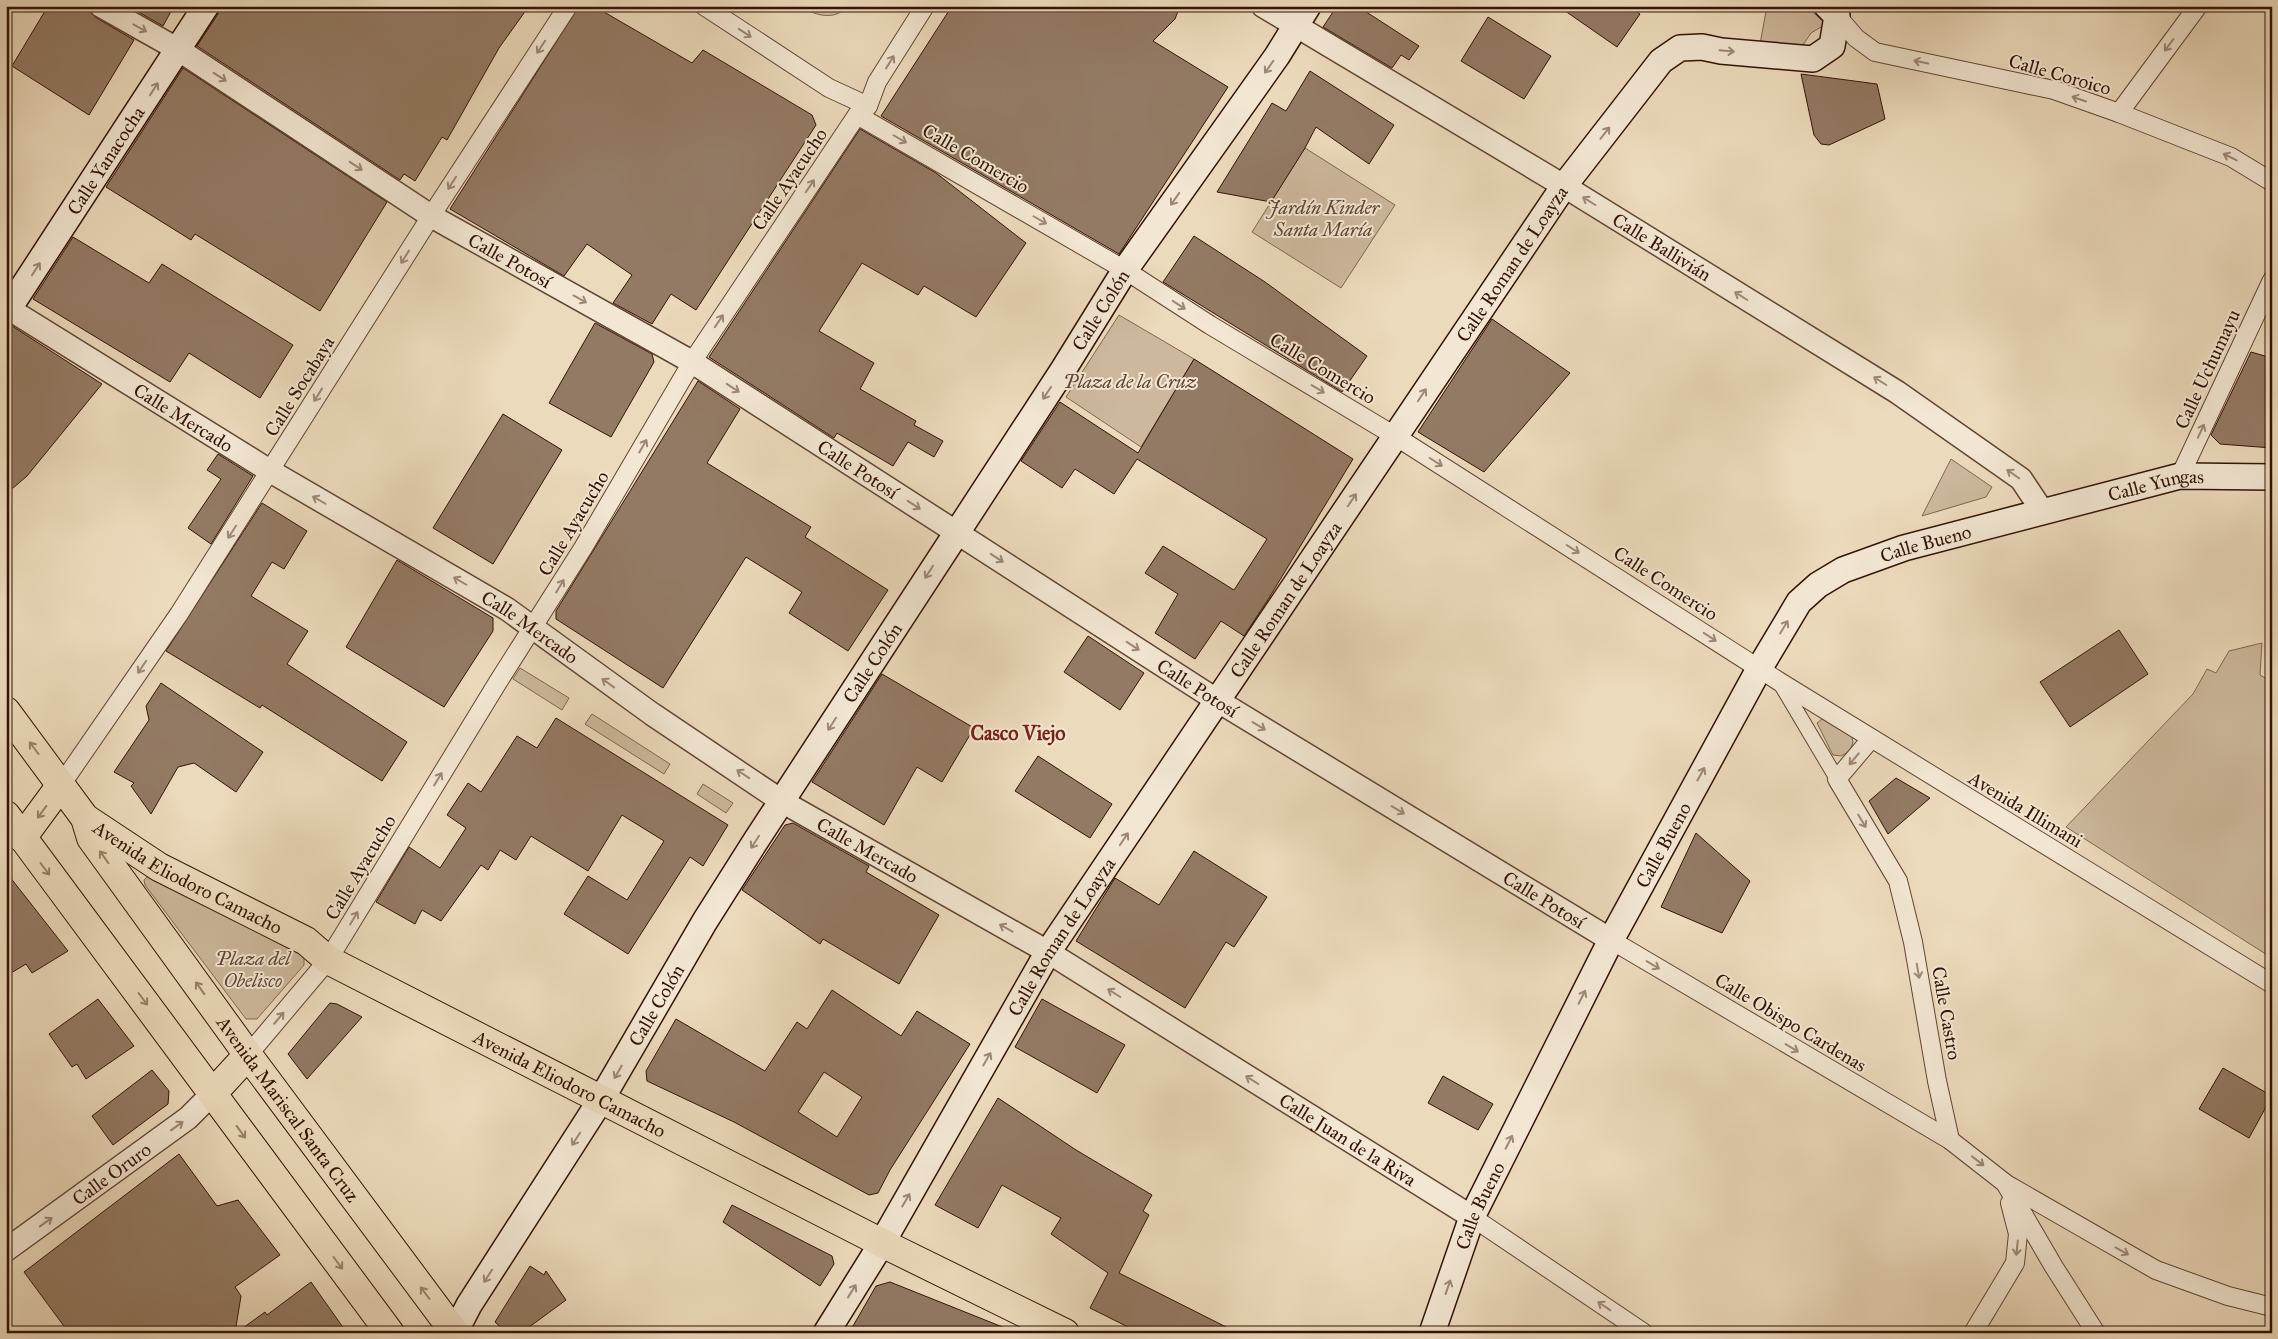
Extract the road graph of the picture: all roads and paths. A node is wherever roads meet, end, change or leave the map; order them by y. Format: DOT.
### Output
graph roads {
  1 [pos="100,6"];
  2 [pos="206,6"];
  3 [pos="568,6"];
  4 [pos="704,6"];
  5 [pos="925,6"];
  6 [pos="1263,6"];
  7 [pos="2198,6"];
  8 [pos="1832,11"];
  9 [pos="1302,16"];
  10 [pos="179,50"];
  11 [pos="863,110"];
  12 [pos="2119,113"];
  13 [pos="2272,182"];
  14 [pos="1564,186"];
  15 [pos="431,216"];
  16 [pos="1125,270"];
  17 [pos="2272,280"];
  18 [pos="7,310"];
  19 [pos="692,362"];
  20 [pos="1395,436"];
  21 [pos="270,471"];
  22 [pos="2180,476"];
  23 [pos="2272,477"];
  24 [pos="2043,512"];
  25 [pos="956,531"];
  26 [pos="534,627"];
  27 [pos="1759,669"];
  28 [pos="1780,682"];
  29 [pos="1218,701"];
  30 [pos="6,711"];
  31 [pos="1871,739"];
  32 [pos="1837,779"];
  33 [pos="61,785"];
  34 [pos="782,802"];
  35 [pos="6,815"];
  36 [pos="85,818"];
  37 [pos="22,838"];
  38 [pos="1611,940"];
  39 [pos="1048,952"];
  40 [pos="328,960"];
  41 [pos="2272,984"];
  42 [pos="248,1055"];
  43 [pos="212,1094"];
  44 [pos="602,1098"];
  45 [pos="1950,1140"];
  46 [pos="2006,1184"];
  47 [pos="1472,1216"];
  48 [pos="882,1242"];
  49 [pos="6,1250"];
  50 [pos="2272,1307"];
  51 [pos="455,1332"];
  52 [pos="390,1333"];
  53 [pos="826,1333"];
  54 [pos="1064,1333"];
  55 [pos="1432,1333"];
  56 [pos="1644,1333"];
  57 [pos="1972,1333"];
  58 [pos="2096,1333"];
  1 -- 10 [label="street, Calle Potosí, one-way"];
  2 -- 10 [label="main road, Calle Yanacocha"];
  3 -- 15 [label="street, Calle Socabaya, one-way"];
  4 -- 11 [label="street, Calle Comercio, one-way"];
  11 -- 5 [label="street, Calle Ayacucho, one-way"];
  6 -- 9 [label="street, Calle Ballivián"];
  7 -- 12 [label="street, one-way"];
  12 -- 8 [label="street, Calle Coroico, one-way"];
  14 -- 8 [label="main road, Calle Roman de Loayza, one-way"];
  9 -- 14 [label="street, Calle Ballivián"];
  9 -- 16 [label="main road, Calle Colón, one-way"];
  10 -- 15 [label="street, Calle Potosí, one-way"];
  18 -- 10 [label="main road, Calle Yanacocha, one-way"];
  11 -- 16 [label="street, Calle Comercio, one-way"];
  19 -- 11 [label="street, Calle Ayacucho, one-way"];
  13 -- 12 [label="street, Calle Coroico, one-way"];
  20 -- 14 [label="main road, Calle Roman de Loayza, one-way"];
  24 -- 14 [label="street, Calle Ballivián, one-way"];
  15 -- 19 [label="street, Calle Potosí, one-way"];
  15 -- 21 [label="street, Calle Socabaya, one-way"];
  16 -- 20 [label="street, Calle Comercio, one-way"];
  16 -- 25 [label="main road, Calle Colón, one-way"];
  22 -- 17 [label="street, Calle Uchumayu, one-way"];
  18 -- 21 [label="street, Calle Mercado"];
  19 -- 25 [label="street, Calle Potosí, one-way"];
  26 -- 19 [label="street, Calle Ayacucho, one-way"];
  20 -- 27 [label="street, Calle Comercio, one-way"];
  29 -- 20 [label="main road, Calle Roman de Loayza, one-way"];
  26 -- 21 [label="street, Calle Mercado, one-way"];
  21 -- 33 [label="street, Calle Socabaya, one-way"];
  22 -- 23 [label="main road, Calle Yungas"];
  22 -- 24 [label="main road, Calle Yungas"];
  27 -- 24 [label="main road, Calle Bueno, one-way"];
  25 -- 29 [label="street, Calle Potosí, one-way"];
  25 -- 34 [label="main road, Calle Colón, one-way"];
  34 -- 26 [label="street, Calle Mercado, one-way"];
  40 -- 26 [label="street, Calle Ayacucho, one-way"];
  27 -- 28 [label="street, Avenida Illimani"];
  38 -- 27 [label="main road, Calle Bueno, one-way"];
  28 -- 31 [label="street, Avenida Illimani"];
  28 -- 32 [label="street, Calle Castro"];
  29 -- 38 [label="street, Calle Potosí, one-way"];
  39 -- 29 [label="main road, Calle Roman de Loayza, one-way"];
  33 -- 30 [label="main road, Avenida Mariscal Santa Cruz, one-way"];
  31 -- 32 [label="street, one-way"];
  31 -- 41 [label="street, Avenida Illimani"];
  32 -- 45 [label="street, Calle Castro, one-way"];
  33 -- 36 [label="main road, Avenida Mariscal Santa Cruz"];
  33 -- 37 [label="main road, one-way"];
  39 -- 34 [label="street, Calle Mercado, one-way"];
  34 -- 44 [label="main road, Calle Colón, one-way"];
  35 -- 37 [label="main road"];
  36 -- 40 [label="main road, Avenida Eliodoro Camacho"];
  42 -- 36 [label="main road, Avenida Mariscal Santa Cruz, one-way"];
  37 -- 43 [label="main road, one-way"];
  38 -- 45 [label="street, Calle Obispo Cardenas, one-way"];
  47 -- 38 [label="main road, Calle Bueno, one-way"];
  47 -- 39 [label="street, Calle Juan de la Riva, one-way"];
  48 -- 39 [label="main road, Calle Roman de Loayza, one-way"];
  42 -- 40 [label="street, Calle Ayacucho, one-way"];
  40 -- 44 [label="main road, Avenida Eliodoro Camacho"];
  42 -- 43 [label="main road"];
  51 -- 42 [label="main road, Avenida Mariscal Santa Cruz, one-way"];
  49 -- 43 [label="street, Calle Oruro, one-way"];
  43 -- 52 [label="main road, one-way"];
  44 -- 48 [label="main road, Avenida Eliodoro Camacho"];
  44 -- 51 [label="main road, Calle Colón, one-way"];
  45 -- 46 [label="street, one-way"];
  46 -- 50 [label="street, one-way"];
  46 -- 57 [label="street, one-way"];
  46 -- 58 [label="street"];
  55 -- 47 [label="main road, Calle Bueno, one-way"];
  56 -- 47 [label="street, Calle Juan de la Riva, one-way"];
  53 -- 48 [label="main road, Calle Roman de Loayza, one-way"];
  48 -- 54 [label="main road, Avenida Eliodoro Camacho"];
}
